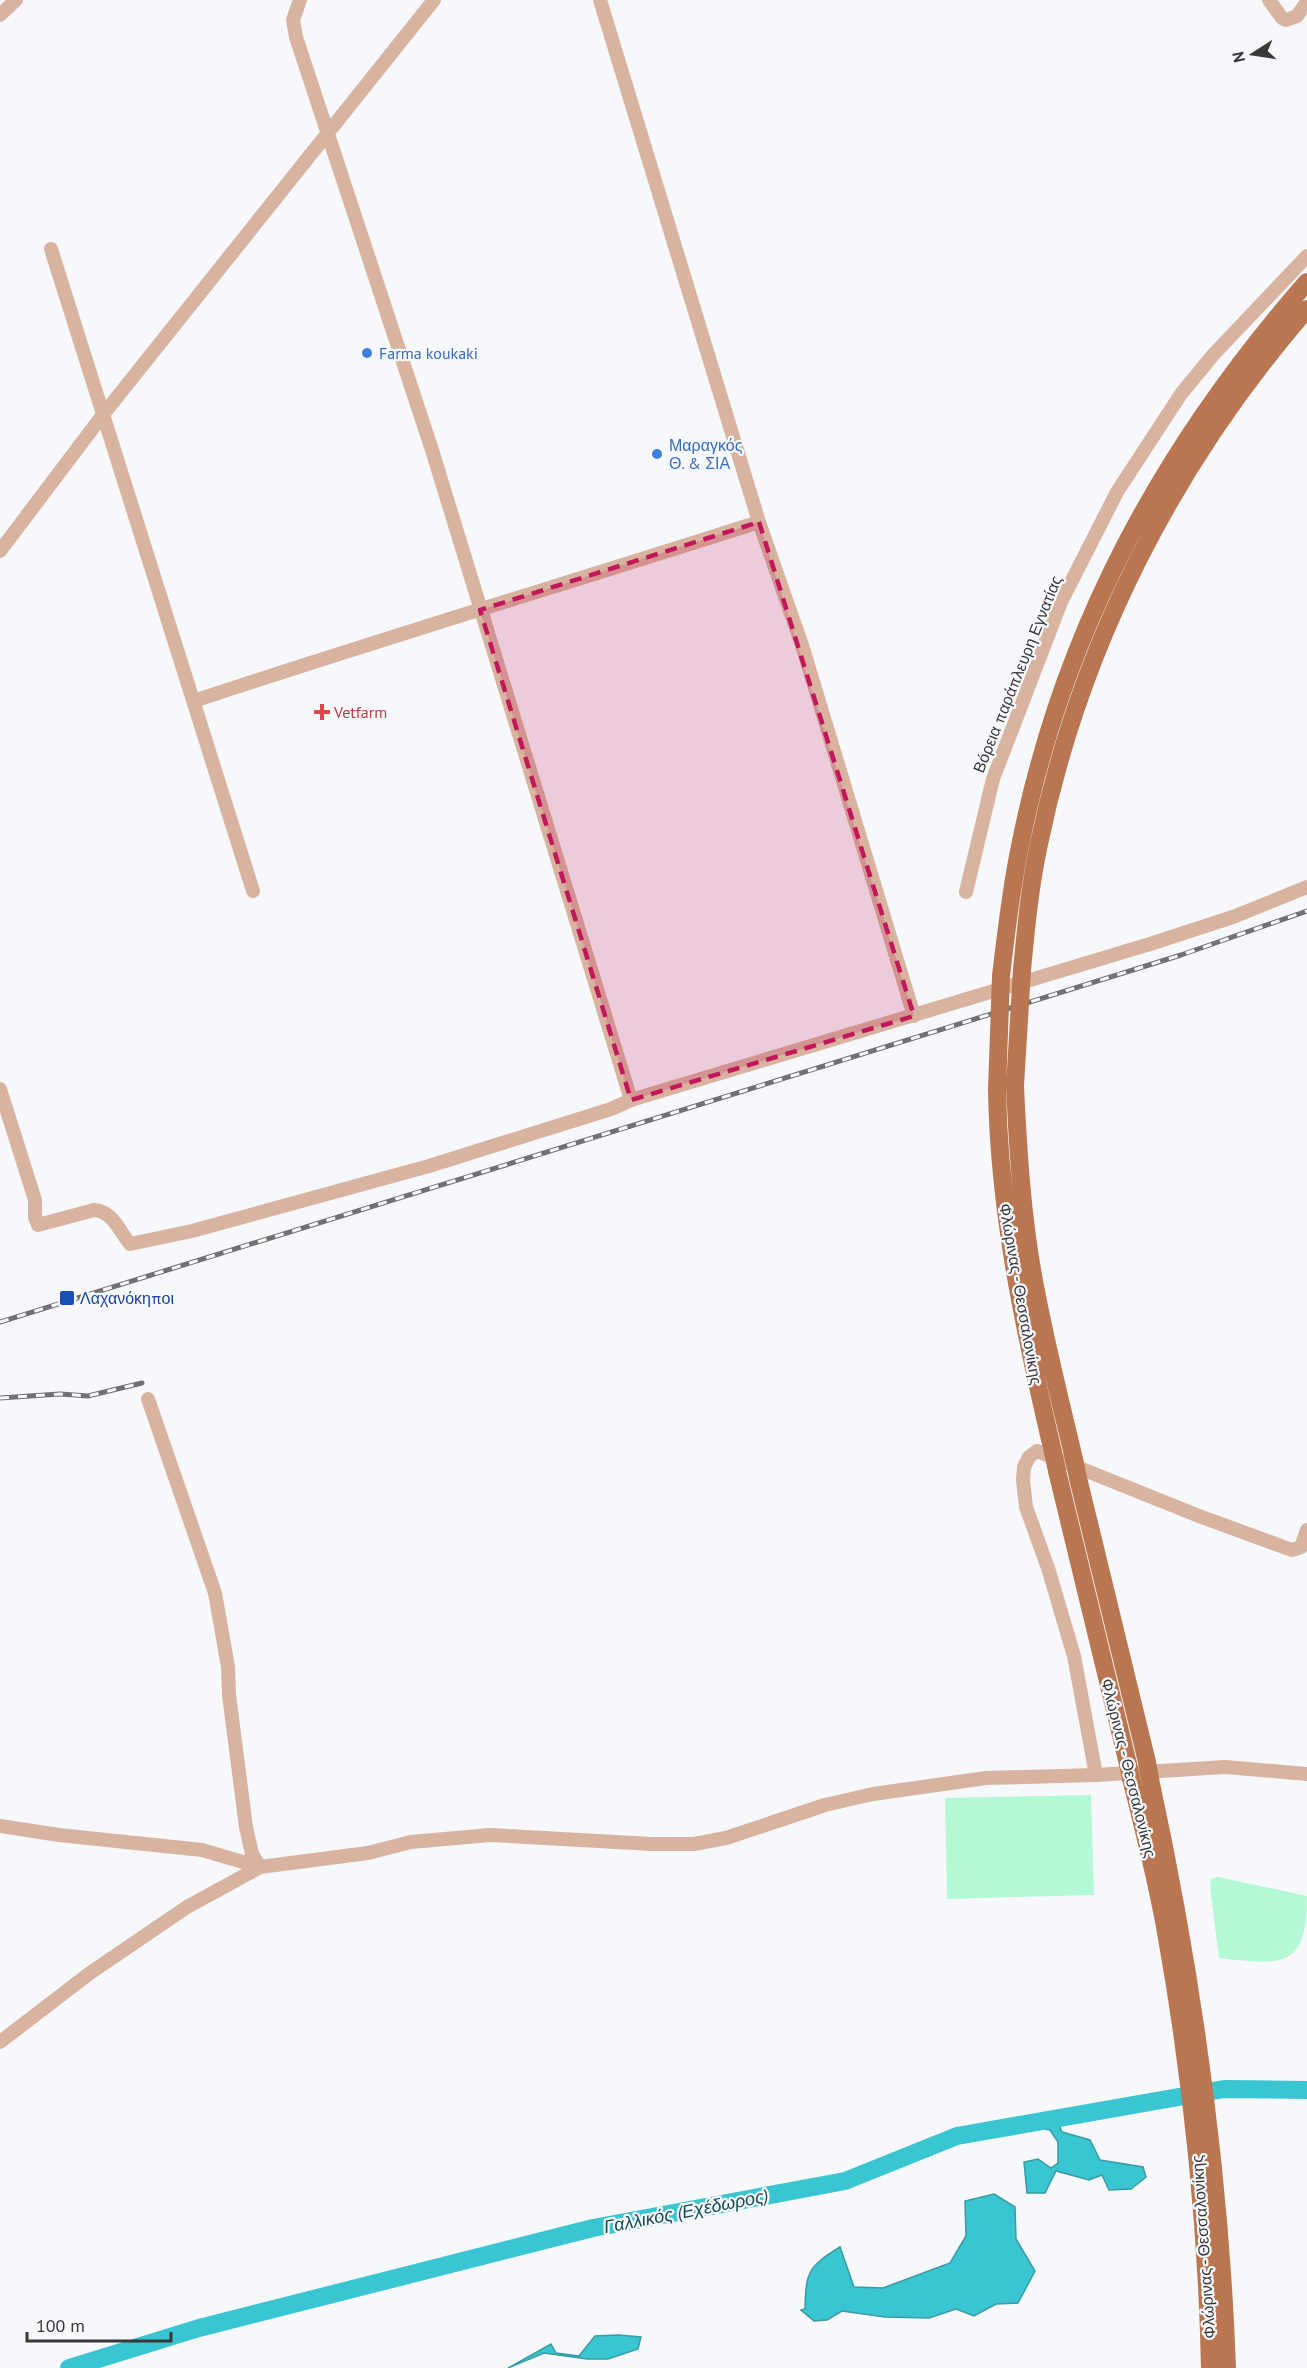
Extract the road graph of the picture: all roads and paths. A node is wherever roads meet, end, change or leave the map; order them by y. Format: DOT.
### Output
graph roads {
  1 [pos="16,0"];
  2 [pos="300,0"];
  3 [pos="434,0"];
  4 [pos="600,0"];
  5 [pos="1269,0"];
  6 [pos="1307,2"];
  7 [pos="0,15"];
  8 [pos="327,135"];
  9 [pos="51,249"];
  10 [pos="1307,256"];
  11 [pos="1307,282"];
  12 [pos="1307,309"];
  13 [pos="102,416"];
  14 [pos="759,522"];
  15 [pos="0,551"];
  16 [pos="480,610"];
  17 [pos="194,701"];
  18 [pos="1062,720"];
  19 [pos="1307,886"];
  20 [pos="253,891"];
  21 [pos="966,892"];
  22 [pos="914,1016"];
  23 [pos="0,1089"];
  24 [pos="631,1100"];
  25 [pos="148,1399"];
  26 [pos="1307,1530"];
  27 [pos="1307,1774"];
  28 [pos="1096,1775"];
  29 [pos="0,1826"];
  30 [pos="260,1866"];
  31 [pos="1180,1971"];
  32 [pos="0,2043"];
  33 [pos="1217,2325"];
  34 [pos="1210,2368"];
  35 [pos="1227,2368"];
  1 -- 7 [label="street"];
  2 -- 8 [label="street"];
  3 -- 8 [label="street"];
  4 -- 14 [label="street"];
  5 -- 6 [label="street"];
  8 -- 13 [label="street"];
  8 -- 16 [label="street"];
  9 -- 13 [label="street"];
  10 -- 21 [label="street, Βόρεια παράπλευρη Εγνατίας"];
  11 -- 18 [label="main road, Φλώρινας - Θεσσαλονίκης"];
  12 -- 18 [label="main road, Φλώρινας - Θεσσαλονίκης"];
  13 -- 15 [label="street"];
  13 -- 17 [label="street"];
  14 -- 16 [label="street"];
  14 -- 22 [label="street"];
  16 -- 17 [label="street"];
  16 -- 24 [label="street"];
  17 -- 20 [label="street"];
  18 -- 31 [label="main road, Φλώρινας - Θεσσαλονίκης, bridge"];
  18 -- 31 [label="main road, Φλώρινας - Θεσσαλονίκης, bridge"];
  19 -- 22 [label="street"];
  22 -- 24 [label="street"];
  23 -- 24 [label="street"];
  25 -- 30 [label="street"];
  26 -- 28 [label="street"];
  27 -- 28 [label="street"];
  28 -- 30 [label="street"];
  29 -- 30 [label="street"];
  30 -- 32 [label="street"];
  31 -- 33 [label="main road, Φλώρινας - Θεσσαλονίκης"];
  33 -- 34 [label="main road, Φλώρινας - Θεσσαλονίκης"];
  33 -- 35 [label="main road, Φλώρινας - Θεσσαλονίκης"];
}
